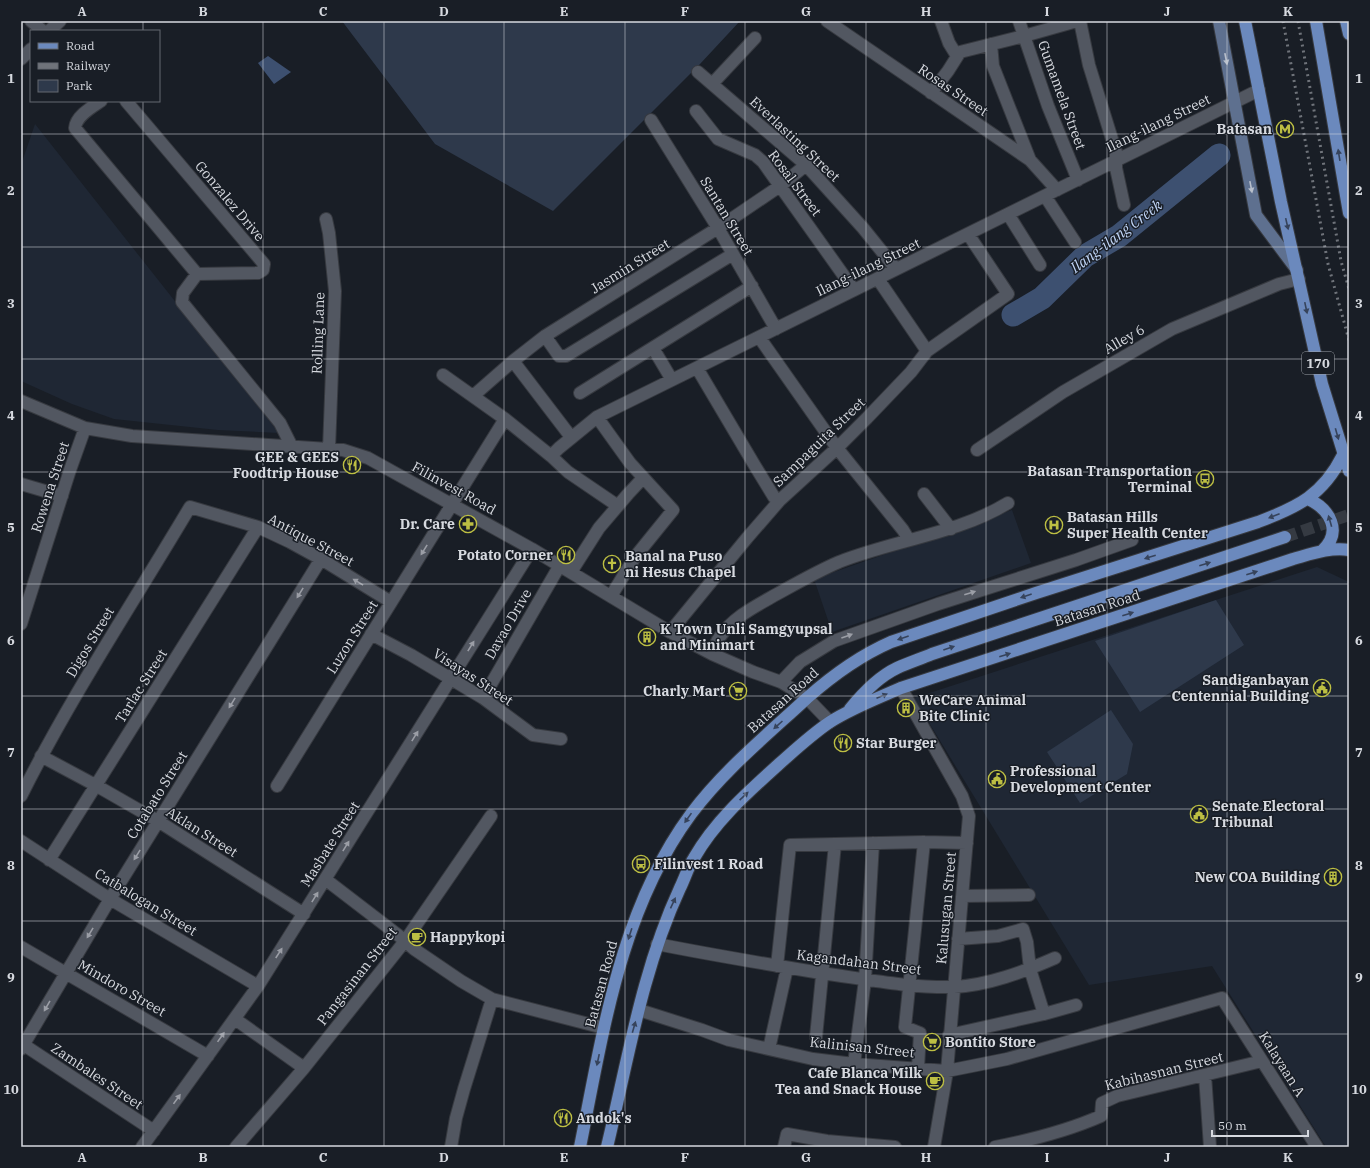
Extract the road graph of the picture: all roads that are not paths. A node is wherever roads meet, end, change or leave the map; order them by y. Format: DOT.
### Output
graph roads {
  1 [pos="31,21"];
  2 [pos="60,21"];
  3 [pos="827,21"];
  4 [pos="941,21"];
  5 [pos="1019,21"];
  6 [pos="1079,21"];
  7 [pos="1219,21"];
  8 [pos="1245,21"];
  9 [pos="1316,21"];
  10 [pos="1346,21"];
  11 [pos="42,30"];
  12 [pos="50,30"];
  13 [pos="1349,34"];
  14 [pos="1024,36"];
  15 [pos="755,38"];
  16 [pos="991,44"];
  17 [pos="30,50"];
  18 [pos="957,56"];
  19 [pos="21,59"];
  20 [pos="698,72"];
  21 [pos="712,84"];
  22 [pos="1259,90"];
  23 [pos="931,93"];
  24 [pos="100,102"];
  25 [pos="127,102"];
  26 [pos="1234,103"];
  27 [pos="696,111"];
  28 [pos="651,120"];
  29 [pos="1030,160"];
  30 [pos="1116,161"];
  31 [pos="806,165"];
  32 [pos="1078,180"];
  33 [pos="780,186"];
  34 [pos="1057,190"];
  35 [pos="1045,196"];
  36 [pos="1124,206"];
  37 [pos="1349,213"];
  38 [pos="1008,214"];
  39 [pos="326,219"];
  40 [pos="718,228"];
  41 [pos="968,234"];
  42 [pos="1075,242"];
  43 [pos="733,254"];
  44 [pos="1040,265"];
  45 [pos="896,269"];
  46 [pos="197,274"];
  47 [pos="1298,275"];
  48 [pos="878,279"];
  49 [pos="752,286"];
  50 [pos="854,290"];
  51 [pos="776,329"];
  52 [pos="545,336"];
  53 [pos="759,337"];
  54 [pos="653,348"];
  55 [pos="927,351"];
  56 [pos="513,361"];
  57 [pos="697,368"];
  58 [pos="444,375"];
  59 [pos="672,380"];
  60 [pos="580,393"];
  61 [pos="474,396"];
  62 [pos="21,401"];
  63 [pos="597,417"];
  64 [pos="505,419"];
  65 [pos="85,428"];
  66 [pos="571,438"];
  67 [pos="292,447"];
  68 [pos="837,448"];
  69 [pos="329,449"];
  70 [pos="977,450"];
  71 [pos="1343,455"];
  72 [pos="551,456"];
  73 [pos="1349,472"];
  74 [pos="643,478"];
  75 [pos="21,484"];
  76 [pos="924,494"];
  77 [pos="62,496"];
  78 [pos="1308,499"];
  79 [pos="780,500"];
  80 [pos="1008,503"];
  81 [pos="452,505"];
  82 [pos="618,506"];
  83 [pos="190,507"];
  84 [pos="258,528"];
  85 [pos="951,529"];
  86 [pos="1285,537"];
  87 [pos="909,540"];
  88 [pos="1132,540"];
  89 [pos="532,548"];
  90 [pos="1349,550"];
  91 [pos="1322,551"];
  92 [pos="320,560"];
  93 [pos="560,565"];
  94 [pos="1050,568"];
  95 [pos="571,572"];
  96 [pos="1059,585"];
  97 [pos="612,596"];
  98 [pos="391,602"];
  99 [pos="21,624"];
  100 [pos="670,632"];
  101 [pos="371,634"];
  102 [pos="712,654"];
  103 [pos="451,679"];
  104 [pos="781,682"];
  105 [pos="901,688"];
  106 [pos="483,698"];
  107 [pos="807,698"];
  108 [pos="847,712"];
  109 [pos="830,722"];
  110 [pos="561,739"];
  111 [pos="41,756"];
  112 [pos="97,786"];
  113 [pos="277,786"];
  114 [pos="21,796"];
  115 [pos="490,816"];
  116 [pos="158,821"];
  117 [pos="21,841"];
  118 [pos="924,842"];
  119 [pos="873,843"];
  120 [pos="967,843"];
  121 [pos="835,844"];
  122 [pos="49,860"];
  123 [pos="325,879"];
  124 [pos="1029,895"];
  125 [pos="962,896"];
  126 [pos="110,899"];
  127 [pos="304,914"];
  128 [pos="958,939"];
  129 [pos="405,941"];
  130 [pos="657,944"];
  131 [pos="21,947"];
  132 [pos="1055,958"];
  133 [pos="782,967"];
  134 [pos="1030,969"];
  135 [pos="66,972"];
  136 [pos="822,973"];
  137 [pos="865,980"];
  138 [pos="909,985"];
  139 [pos="258,986"];
  140 [pos="954,987"];
  141 [pos="1222,998"];
  142 [pos="492,999"];
  143 [pos="1076,1005"];
  144 [pos="639,1010"];
  145 [pos="1044,1014"];
  146 [pos="234,1019"];
  147 [pos="604,1028"];
  148 [pos="949,1035"];
  149 [pos="816,1037"];
  150 [pos="22,1047"];
  151 [pos="769,1049"];
  152 [pos="208,1056"];
  153 [pos="1262,1062"];
  154 [pos="854,1064"];
  155 [pos="304,1068"];
  156 [pos="918,1068"];
  157 [pos="946,1071"];
  158 [pos="1205,1075"];
  159 [pos="154,1131"];
  160 [pos="878,1146"];
  161 [pos="142,1147"];
  162 [pos="236,1147"];
  163 [pos="451,1147"];
  164 [pos="580,1147"];
  165 [pos="607,1147"];
  166 [pos="784,1147"];
  167 [pos="895,1147"];
  168 [pos="934,1147"];
  169 [pos="994,1147"];
  170 [pos="1210,1147"];
  171 [pos="1317,1147"];
  1 -- 11 [label="street"];
  2 -- 12 [label="street"];
  3 -- 23 [label="street, Rosas Street"];
  4 -- 18 [label="street"];
  5 -- 14 [label="street, Gumamela Street"];
  6 -- 14 [label="street"];
  6 -- 30 [label="street"];
  7 -- 26 [label="street, 170, one-way"];
  8 -- 22 [label="main road, 170"];
  37 -- 9 [label="main road, one-way"];
  10 -- 13 [label="main road"];
  14 -- 16 [label="street"];
  14 -- 32 [label="street, Gumamela Street"];
  15 -- 21 [label="street"];
  16 -- 18 [label="street"];
  16 -- 29 [label="street"];
  17 -- 19 [label="street"];
  18 -- 23 [label="street"];
  20 -- 21 [label="street, Everlasting Street"];
  21 -- 31 [label="street, Everlasting Street"];
  22 -- 26 [label="street, Ilang-ilang Street"];
  22 -- 47 [label="main road, 170, one-way"];
  23 -- 29 [label="street, Rosas Street"];
  24 -- 46 [label="street"];
  25 -- 46 [label="street, Gonzalez Drive"];
  26 -- 30 [label="street, Ilang-ilang Street"];
  26 -- 47 [label="street, 170, one-way"];
  27 -- 33 [label="street, Rosal Street"];
  28 -- 40 [label="street, Santan Street"];
  29 -- 34 [label="street, Rosas Street"];
  30 -- 32 [label="street, Ilang-ilang Street"];
  30 -- 36 [label="street"];
  31 -- 33 [label="street, Jasmin Street"];
  31 -- 45 [label="street, Everlasting Street"];
  32 -- 34 [label="street, Ilang-ilang Street"];
  33 -- 40 [label="street, Jasmin Street"];
  33 -- 50 [label="street, Rosal Street"];
  34 -- 35 [label="street, Ilang-ilang Street"];
  35 -- 38 [label="street, Ilang-ilang Street"];
  35 -- 42 [label="street"];
  38 -- 41 [label="street, Ilang-ilang Street"];
  38 -- 44 [label="street"];
  39 -- 69 [label="street, Rolling Lane"];
  40 -- 43 [label="street, Santan Street"];
  40 -- 52 [label="street, Jasmin Street"];
  41 -- 45 [label="street, Ilang-ilang Street"];
  41 -- 55 [label="street, Sampaguita Street"];
  43 -- 49 [label="street, Santan Street"];
  43 -- 52 [label="street"];
  45 -- 48 [label="street, Ilang-ilang Street"];
  46 -- 67 [label="street"];
  47 -- 70 [label="street, Alley 6"];
  47 -- 71 [label="main road, 170, one-way"];
  48 -- 50 [label="street, Ilang-ilang Street"];
  48 -- 55 [label="street"];
  49 -- 51 [label="street, Santan Street"];
  49 -- 54 [label="street"];
  50 -- 51 [label="street, Ilang-ilang Street"];
  51 -- 53 [label="street, Ilang-ilang Street"];
  52 -- 56 [label="street, Jasmin Street"];
  53 -- 57 [label="street, Ilang-ilang Street"];
  53 -- 68 [label="street"];
  54 -- 59 [label="street"];
  54 -- 60 [label="street"];
  55 -- 68 [label="street, Sampaguita Street"];
  56 -- 61 [label="street, Jasmin Street"];
  56 -- 66 [label="street"];
  57 -- 59 [label="street, Ilang-ilang Street"];
  57 -- 79 [label="street"];
  58 -- 61 [label="street"];
  59 -- 63 [label="street, Ilang-ilang Street"];
  61 -- 64 [label="street"];
  62 -- 65 [label="street, Filinvest Road"];
  63 -- 66 [label="street, Ilang-ilang Street"];
  63 -- 74 [label="street"];
  64 -- 72 [label="street"];
  64 -- 81 [label="street"];
  65 -- 67 [label="street, Filinvest Road"];
  65 -- 77 [label="street, Rowena Street"];
  66 -- 72 [label="street, Ilang-ilang Street"];
  67 -- 69 [label="street, Filinvest Road"];
  68 -- 79 [label="street, Sampaguita Street"];
  68 -- 87 [label="street"];
  69 -- 81 [label="street, Filinvest Road"];
  71 -- 73 [label="main road, 170"];
  71 -- 78 [label="main road, Batasan Road"];
  72 -- 82 [label="street"];
  74 -- 82 [label="street"];
  74 -- 97 [label="street"];
  75 -- 77 [label="street"];
  76 -- 85 [label="street"];
  77 -- 99 [label="street, Rowena Street"];
  91 -- 78 [label="main road, one-way"];
  78 -- 96 [label="main road, Batasan Road, one-way"];
  79 -- 100 [label="street, Sampaguita Street"];
  80 -- 85 [label="street"];
  81 -- 89 [label="street, Filinvest Road"];
  81 -- 98 [label="street, Luzon Street, one-way"];
  82 -- 95 [label="street"];
  83 -- 84 [label="street, Antique Street"];
  83 -- 111 [label="street, Digos Street"];
  84 -- 92 [label="street, Antique Street"];
  84 -- 112 [label="street, Tarlac Street"];
  85 -- 87 [label="street"];
  108 -- 86 [label="main road, one-way"];
  87 -- 102 [label="street"];
  88 -- 94 [label="street"];
  89 -- 93 [label="street, Filinvest Road"];
  103 -- 89 [label="street, Masbate Street, one-way"];
  90 -- 91 [label="main road, Batasan Road"];
  105 -- 91 [label="main road, Batasan Road, one-way"];
  98 -- 92 [label="street, Antique Street, one-way"];
  92 -- 116 [label="street, Cotabato Street, one-way"];
  93 -- 95 [label="street, Filinvest Road"];
  93 -- 106 [label="street, Davao Drive"];
  94 -- 96 [label="street"];
  104 -- 94 [label="street, one-way"];
  95 -- 97 [label="street, Filinvest Road"];
  96 -- 107 [label="main road, Batasan Road, one-way"];
  97 -- 100 [label="street, Filinvest Road"];
  98 -- 101 [label="street, Luzon Street"];
  100 -- 102 [label="street, Filinvest Road"];
  101 -- 103 [label="street, Visayas Street"];
  101 -- 113 [label="street, Luzon Street"];
  102 -- 104 [label="street, Filinvest Road"];
  103 -- 106 [label="street, Visayas Street"];
  123 -- 103 [label="street, Masbate Street, one-way"];
  104 -- 107 [label="street, Filinvest Road"];
  108 -- 105 [label="main road, Batasan Road, one-way"];
  105 -- 120 [label="street, Kalusugan Street"];
  106 -- 110 [label="street, Visayas Street"];
  107 -- 109 [label="street, Filinvest Road"];
  107 -- 147 [label="main road, Batasan Road, one-way"];
  108 -- 109 [label="main road, Batasan Road"];
  130 -- 109 [label="main road, Batasan Road, one-way"];
  111 -- 112 [label="street, Aklan Street"];
  111 -- 114 [label="street, Digos Street"];
  112 -- 116 [label="street, Aklan Street"];
  112 -- 122 [label="street, Tarlac Street"];
  115 -- 129 [label="street, Pangasinan Street"];
  116 -- 126 [label="street, Cotabato Street, one-way"];
  116 -- 127 [label="street, Aklan Street"];
  117 -- 122 [label="street, Catbalogan Street"];
  118 -- 119 [label="street"];
  118 -- 120 [label="street"];
  118 -- 138 [label="street"];
  119 -- 121 [label="street"];
  119 -- 137 [label="street"];
  120 -- 125 [label="street, Kalusugan Street"];
  121 -- 133 [label="street"];
  121 -- 136 [label="street"];
  122 -- 126 [label="street, Catbalogan Street"];
  127 -- 123 [label="street, Masbate Street, one-way"];
  123 -- 129 [label="street"];
  124 -- 125 [label="street"];
  125 -- 128 [label="street, Kalusugan Street"];
  126 -- 135 [label="street, Cotabato Street, one-way"];
  126 -- 139 [label="street, Catbalogan Street"];
  139 -- 127 [label="street, Masbate Street, one-way"];
  128 -- 134 [label="street"];
  128 -- 140 [label="street, Kalusugan Street"];
  129 -- 142 [label="street"];
  129 -- 155 [label="street, Pangasinan Street"];
  130 -- 133 [label="street, Kagandahan Street"];
  130 -- 144 [label="main road, Batasan Road"];
  131 -- 135 [label="street, Mindoro Street"];
  132 -- 134 [label="street, Kagandahan Street"];
  133 -- 136 [label="street, Kagandahan Street"];
  133 -- 151 [label="street"];
  134 -- 140 [label="street, Kagandahan Street"];
  134 -- 145 [label="street"];
  135 -- 150 [label="street, Cotabato Street, one-way"];
  135 -- 152 [label="street, Mindoro Street"];
  136 -- 137 [label="street, Kagandahan Street"];
  136 -- 149 [label="street"];
  137 -- 138 [label="street, Kagandahan Street"];
  137 -- 154 [label="street"];
  138 -- 140 [label="street, Kagandahan Street"];
  138 -- 156 [label="street"];
  139 -- 146 [label="street, Masbate Street"];
  140 -- 148 [label="street, Kalusugan Street"];
  141 -- 153 [label="street, Kalayaan A"];
  141 -- 157 [label="street, Kalinisan Street"];
  142 -- 147 [label="street"];
  142 -- 163 [label="street"];
  143 -- 145 [label="street"];
  144 -- 151 [label="street, Kalinisan Street"];
  165 -- 144 [label="main road, Batasan Road, one-way"];
  145 -- 148 [label="street"];
  152 -- 146 [label="street, Masbate Street, one-way"];
  146 -- 155 [label="street"];
  147 -- 164 [label="main road, Batasan Road, one-way"];
  148 -- 157 [label="street, Kalusugan Street"];
  150 -- 159 [label="street, Zambales Street"];
  151 -- 154 [label="street, Kalinisan Street"];
  159 -- 152 [label="street, Masbate Street, one-way"];
  153 -- 158 [label="street, Kabihasnan Street"];
  153 -- 171 [label="street, Kalayaan A"];
  154 -- 156 [label="street, Kalinisan Street"];
  155 -- 162 [label="street, Pangasinan Street"];
  156 -- 157 [label="street, Kalinisan Street"];
  157 -- 168 [label="street, Kalusugan Street"];
  158 -- 169 [label="street, Kabihasnan Street"];
  158 -- 170 [label="street"];
  159 -- 161 [label="street, Masbate Street"];
  160 -- 166 [label="street"];
  160 -- 167 [label="street"];
}
